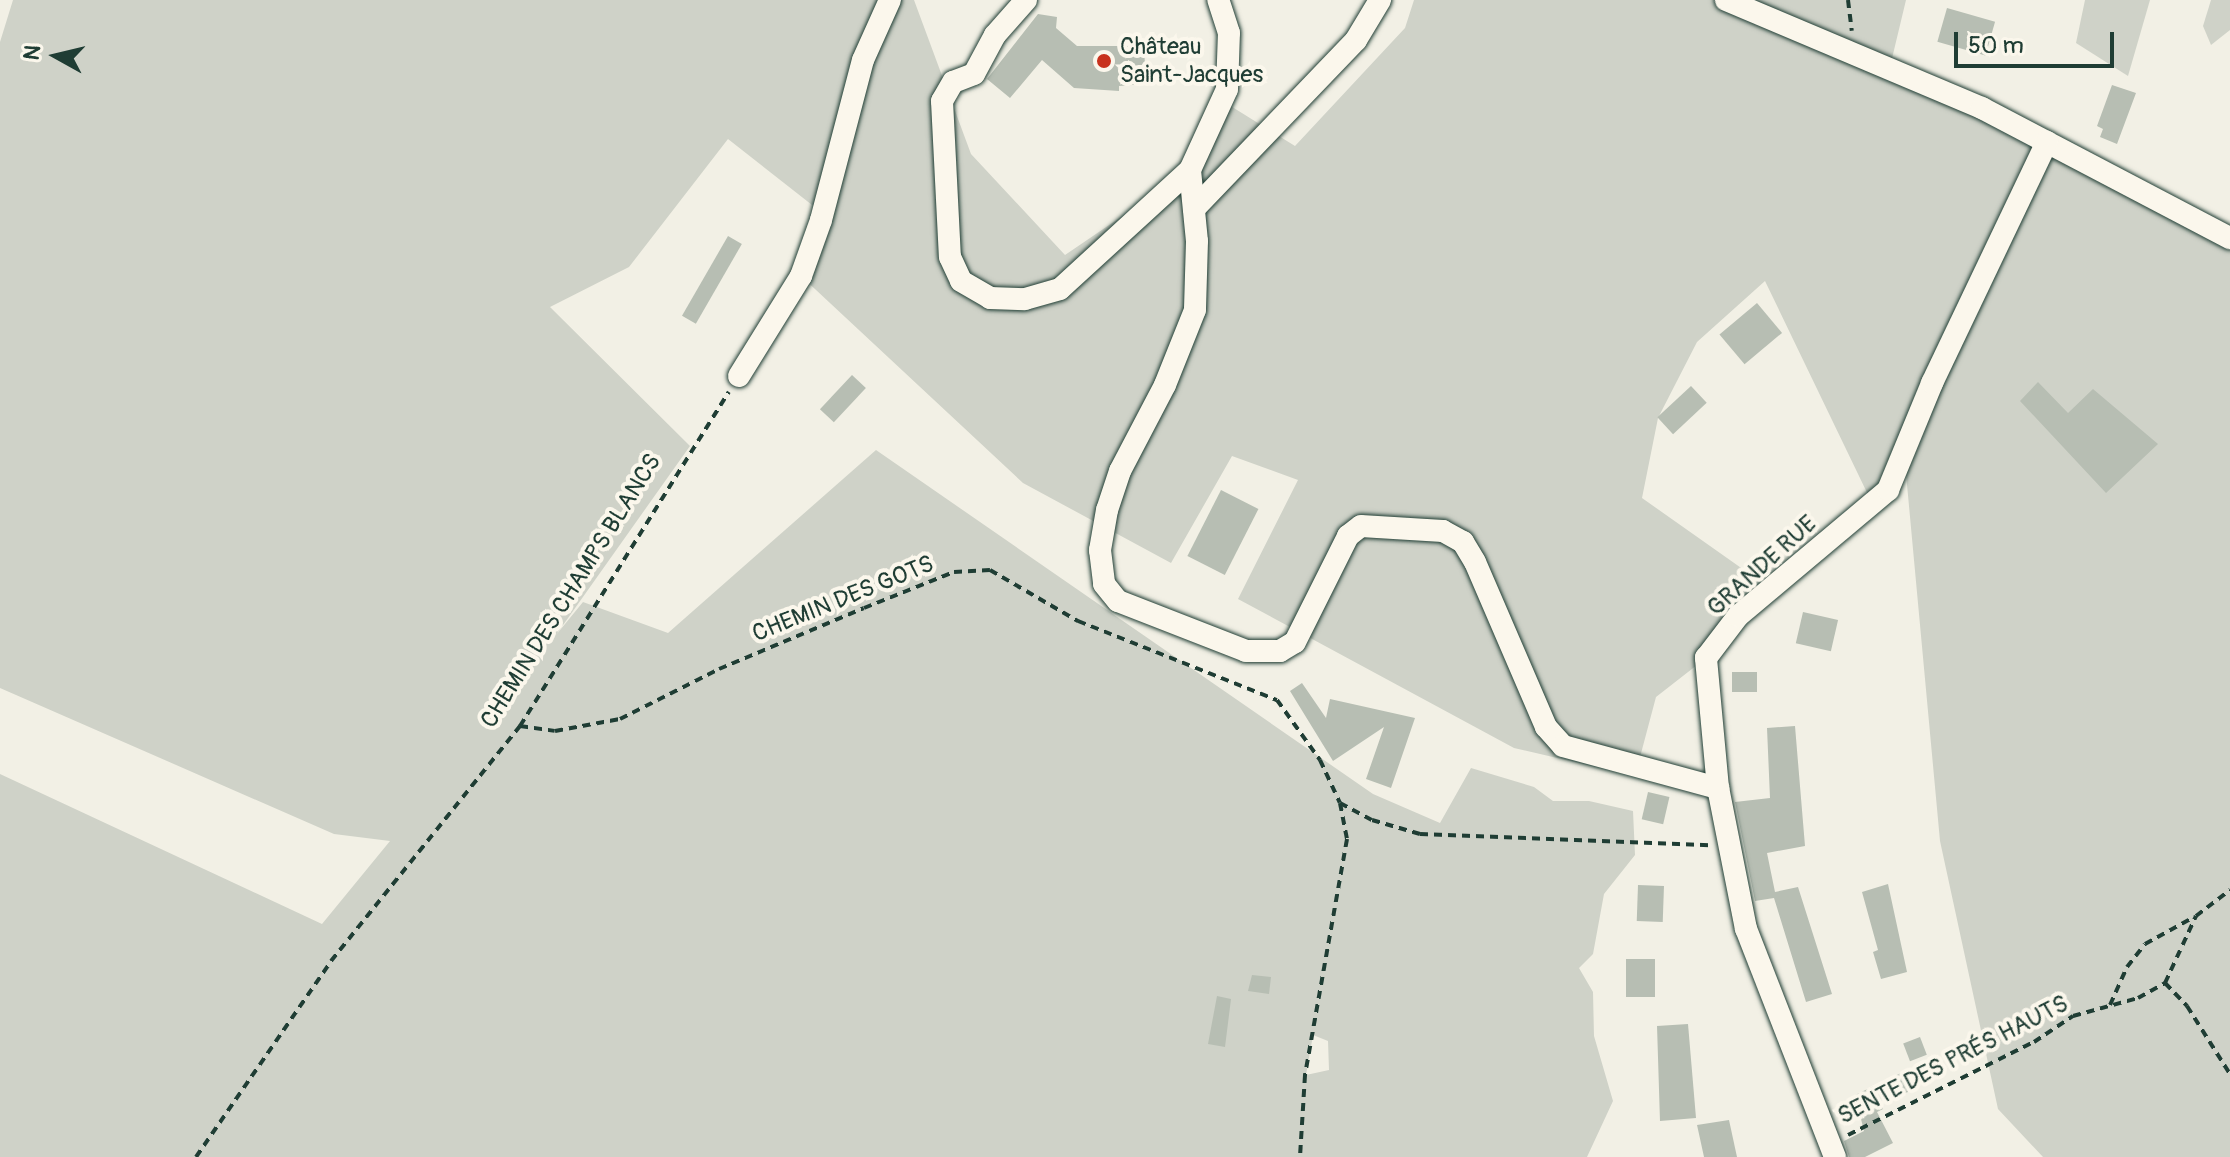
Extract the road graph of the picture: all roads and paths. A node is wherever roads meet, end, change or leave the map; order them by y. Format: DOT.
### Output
graph roads {
  1 [pos="890,0"];
  2 [pos="1026,0"];
  3 [pos="1218,0"];
  4 [pos="1380,0"];
  5 [pos="1726,0"];
  6 [pos="2047,142"];
  7 [pos="1190,170"];
  8 [pos="1194,209"];
  9 [pos="2230,238"];
  10 [pos="739,376"];
  11 [pos="520,726"];
  12 [pos="1718,788"];
  13 [pos="1340,803"];
  14 [pos="1727,845"];
  15 [pos="2230,890"];
  16 [pos="2196,916"];
  17 [pos="2165,983"];
  18 [pos="2110,1006"];
  19 [pos="2230,1074"];
  20 [pos="1832,1151"];
  21 [pos="196,1157"];
  22 [pos="1300,1157"];
  1 -- 10 [label="street"];
  2 -- 7 [label="street"];
  3 -- 7 [label="street"];
  4 -- 8 [label="street"];
  5 -- 6 [label="street"];
  6 -- 9 [label="street"];
  6 -- 12 [label="street, GRANDE RUE"];
  7 -- 8 [label="street"];
  8 -- 12 [label="street"];
  10 -- 11 [label="path, CHEMIN DES CHAMPS BLANCS"];
  11 -- 13 [label="path, CHEMIN DES GOTS"];
  11 -- 21 [label="path, CHEMIN DES CHAMPS BLANCS"];
  12 -- 14 [label="street, GRANDE RUE"];
  13 -- 14 [label="path"];
  13 -- 22 [label="path, CHEMIN DES GOTS"];
  14 -- 20 [label="street, GRANDE RUE"];
  15 -- 16 [label="path"];
  16 -- 17 [label="path"];
  16 -- 18 [label="path"];
  17 -- 18 [label="path, SENTE DES PRÉS HAUTS"];
  17 -- 19 [label="path"];
  18 -- 20 [label="path, SENTE DES PRÉS HAUTS"];
}
